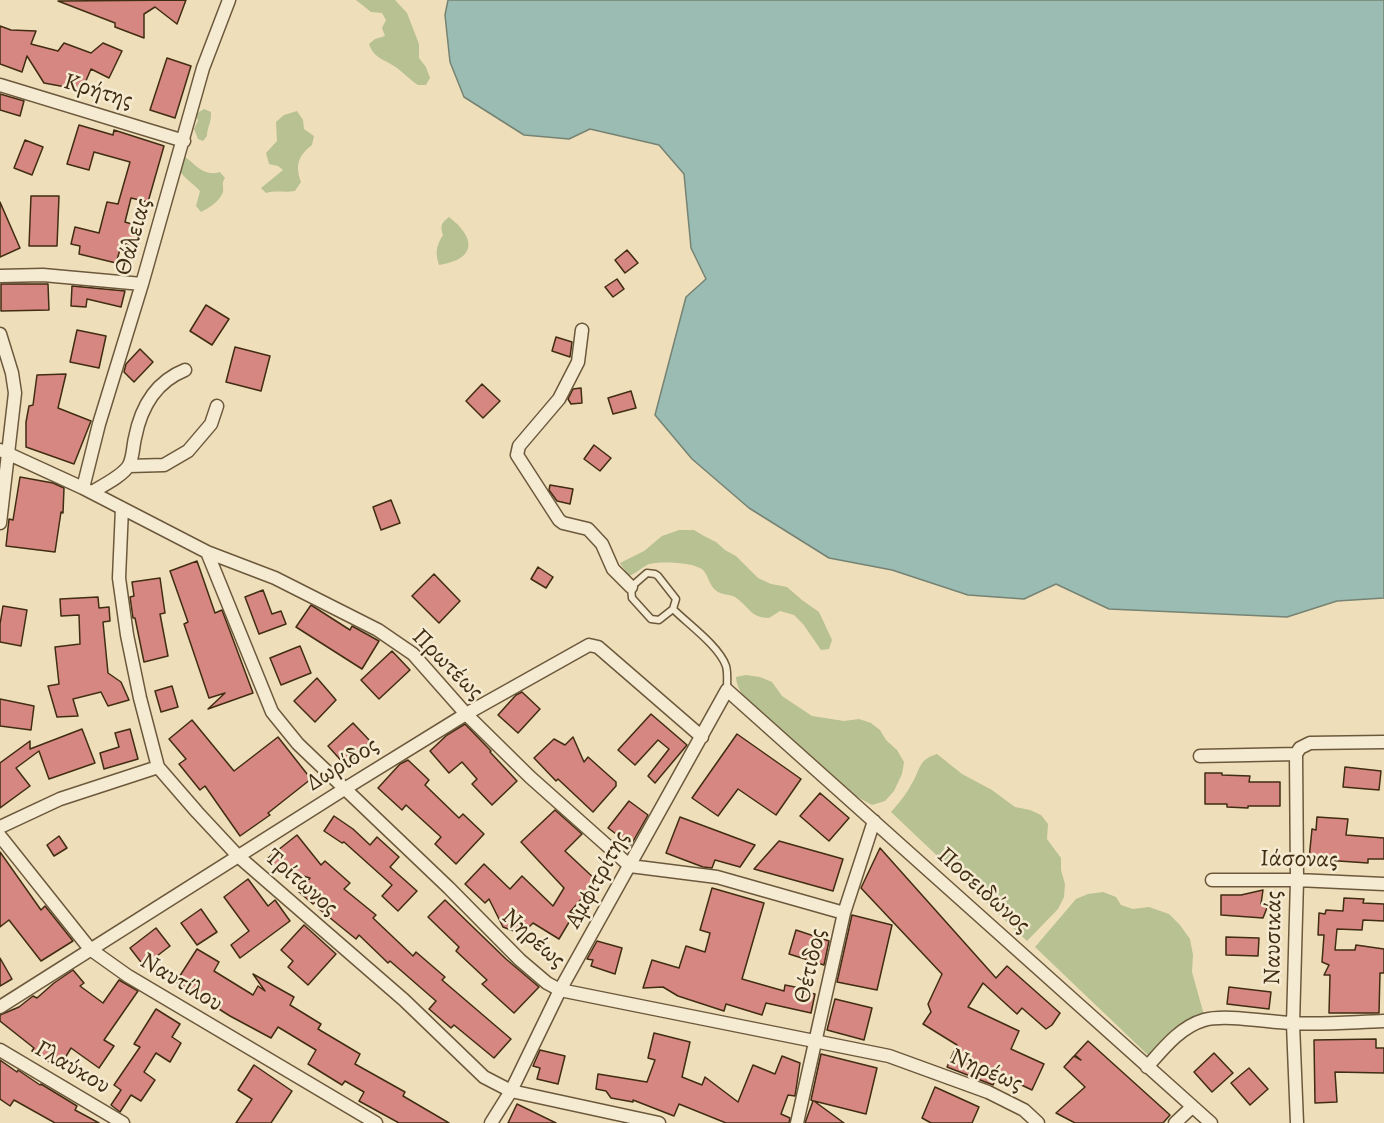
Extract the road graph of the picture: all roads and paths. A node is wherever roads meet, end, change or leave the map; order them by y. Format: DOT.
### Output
graph roads {
  1 [pos="229,0"];
  2 [pos="0,85"];
  3 [pos="183,141"];
  4 [pos="0,276"];
  5 [pos="142,284"];
  6 [pos="582,330"];
  7 [pos="0,334"];
  8 [pos="185,370"];
  9 [pos="217,406"];
  10 [pos="4,452"];
  11 [pos="129,466"];
  12 [pos="87,490"];
  13 [pos="122,508"];
  14 [pos="0,523"];
  15 [pos="207,552"];
  16 [pos="631,587"];
  17 [pos="673,609"];
  18 [pos="727,690"];
  19 [pos="466,714"];
  20 [pos="702,737"];
  21 [pos="1384,742"];
  22 [pos="1296,754"];
  23 [pos="1200,756"];
  24 [pos="158,767"];
  25 [pos="345,788"];
  26 [pos="874,821"];
  27 [pos="0,827"];
  28 [pos="0,836"];
  29 [pos="238,856"];
  30 [pos="630,866"];
  31 [pos="1212,880"];
  32 [pos="1297,880"];
  33 [pos="1384,884"];
  34 [pos="844,913"];
  35 [pos="90,949"];
  36 [pos="560,990"];
  37 [pos="0,1007"];
  38 [pos="1384,1021"];
  39 [pos="1293,1024"];
  40 [pos="815,1042"];
  41 [pos="0,1050"];
  42 [pos="1147,1067"];
  43 [pos="511,1091"];
  44 [pos="1192,1107"];
  45 [pos="123,1123"];
  46 [pos="376,1123"];
  47 [pos="491,1123"];
  48 [pos="659,1123"];
  49 [pos="797,1123"];
  50 [pos="1038,1123"];
  51 [pos="1175,1123"];
  52 [pos="1211,1123"];
  53 [pos="1297,1123"];
  1 -- 3 [label="street, Θάλειας"];
  2 -- 3 [label="street, Κρήτης"];
  3 -- 5 [label="street, Θάλειας"];
  4 -- 5 [label="street"];
  5 -- 12 [label="street, Θάλειας"];
  6 -- 16 [label="street"];
  7 -- 10 [label="street"];
  8 -- 11 [label="street"];
  9 -- 11 [label="street"];
  10 -- 12 [label="street, Πρωτέως"];
  10 -- 14 [label="street"];
  11 -- 12 [label="street"];
  12 -- 13 [label="street, Πρωτέως"];
  13 -- 15 [label="street, Πρωτέως"];
  13 -- 24 [label="street, Τρίτωνος"];
  15 -- 19 [label="street, Πρωτέως"];
  15 -- 25 [label="street, Νηρέως"];
  16 -- 17 [label="lane"];
  16 -- 17 [label="lane"];
  17 -- 18 [label="lane"];
  18 -- 20 [label="street, Αμφιτρίτης"];
  18 -- 26 [label="street, Ποσειδώνος"];
  19 -- 20 [label="street, Δωρίδος"];
  19 -- 25 [label="street, Δωρίδος"];
  19 -- 30 [label="street, Πρωτέως"];
  20 -- 30 [label="street, Αμφιτρίτης"];
  21 -- 22 [label="street"];
  22 -- 23 [label="street"];
  22 -- 32 [label="street, Ναυσικάς"];
  24 -- 27 [label="street"];
  24 -- 29 [label="street, Τρίτωνος"];
  25 -- 29 [label="street, Δωρίδος"];
  25 -- 36 [label="street, Νηρέως"];
  26 -- 34 [label="street, Θέτιδος"];
  26 -- 42 [label="street, Ποσειδώνος"];
  28 -- 35 [label="street, Ναυτίλου"];
  29 -- 35 [label="street, Δωρίδος"];
  29 -- 43 [label="street, Τρίτωνος"];
  30 -- 34 [label="street"];
  30 -- 36 [label="street, Αμφιτρίτης"];
  31 -- 32 [label="street, Ιάσονας"];
  32 -- 33 [label="street, Ιάσονας"];
  32 -- 39 [label="street, Ναυσικάς"];
  34 -- 40 [label="street, Θέτιδος"];
  35 -- 37 [label="street, Δωρίδος"];
  35 -- 46 [label="street, Ναυτίλου"];
  36 -- 40 [label="street, Νηρέως"];
  36 -- 43 [label="street, Αμφιτρίτης"];
  38 -- 39 [label="street"];
  39 -- 42 [label="street"];
  39 -- 53 [label="street, Ναυσικάς"];
  40 -- 49 [label="street, Θέτιδος"];
  40 -- 50 [label="street, Νηρέως"];
  41 -- 45 [label="street, Γλαύκου"];
  42 -- 44 [label="street, Ποσειδώνος"];
  43 -- 47 [label="street, Αμφιτρίτης"];
  43 -- 48 [label="street, Τρίτωνος"];
  44 -- 51 [label="street"];
  44 -- 52 [label="street, Ποσειδώνος"];
}
